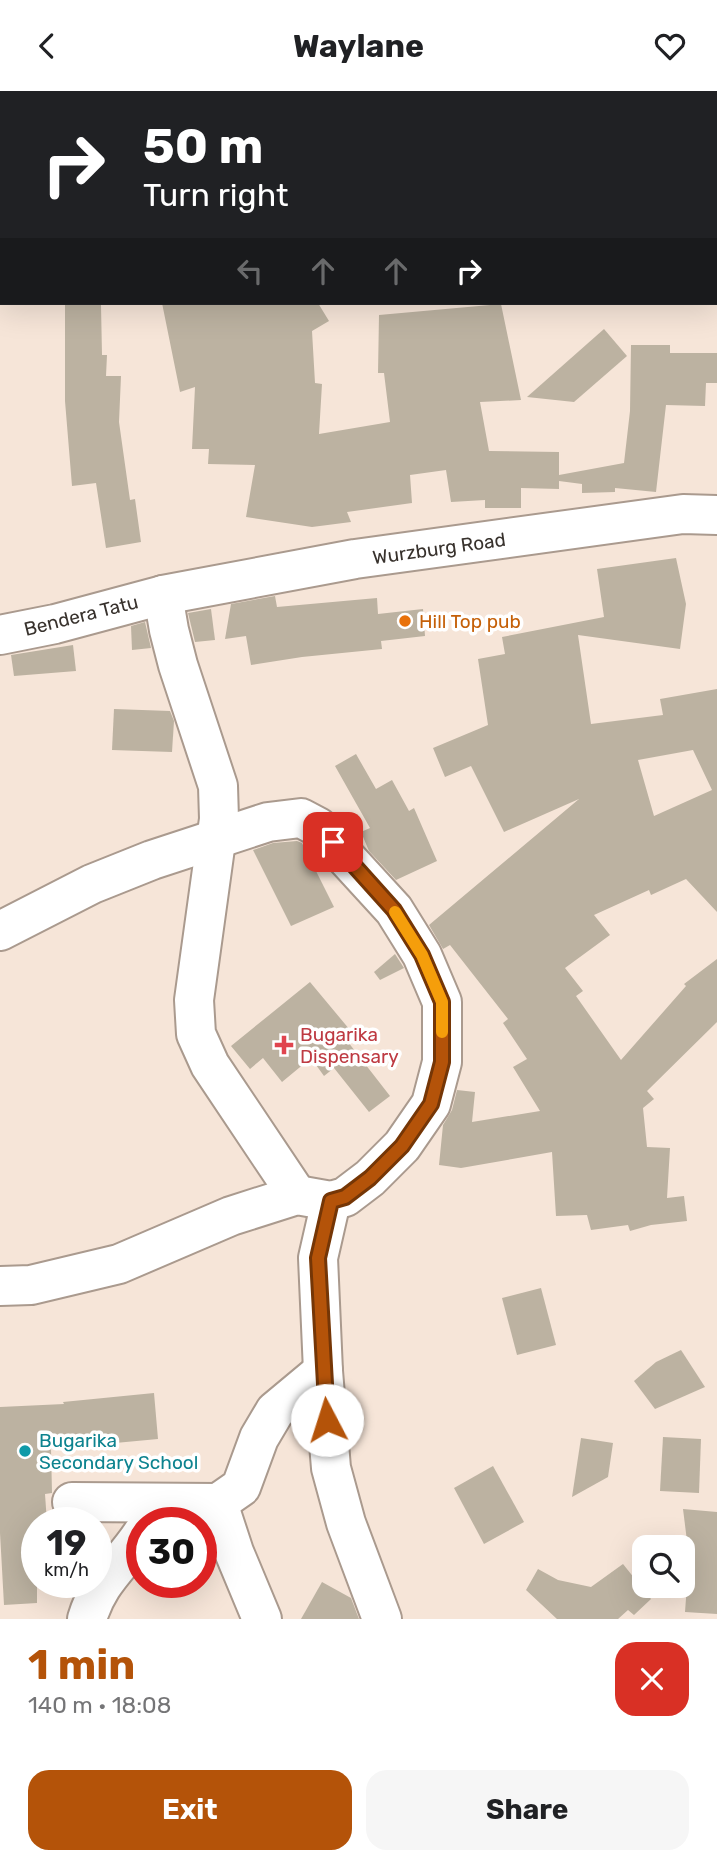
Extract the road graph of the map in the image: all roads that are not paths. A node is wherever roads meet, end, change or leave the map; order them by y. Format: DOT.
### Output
graph roads {
  1 [pos="717,515"];
  2 [pos="163,595"];
  3 [pos="0,635"];
  4 [pos="216,838"];
  5 [pos="0,931"];
  6 [pos="314,1198"];
  7 [pos="0,1286"];
  8 [pos="323,1371"];
  9 [pos="72,1502"];
  10 [pos="218,1503"];
  11 [pos="202,1507"];
  12 [pos="126,1515"];
  13 [pos="126,1550"];
  14 [pos="86,1619"];
  15 [pos="262,1619"];
  16 [pos="382,1619"];
  1 -- 2 [label="street, Wurzburg Road"];
  2 -- 3 [label="street, Bendera Tatu"];
  2 -- 4 [label="street"];
  4 -- 5 [label="street"];
  4 -- 6 [label="street"];
  4 -- 6 [label="street"];
  6 -- 7 [label="street"];
  6 -- 8 [label="street"];
  8 -- 10 [label="street"];
  8 -- 16 [label="street"];
  9 -- 12 [label="street"];
  10 -- 11 [label="street"];
  10 -- 15 [label="street"];
  13 -- 14 [label="street"];
}
